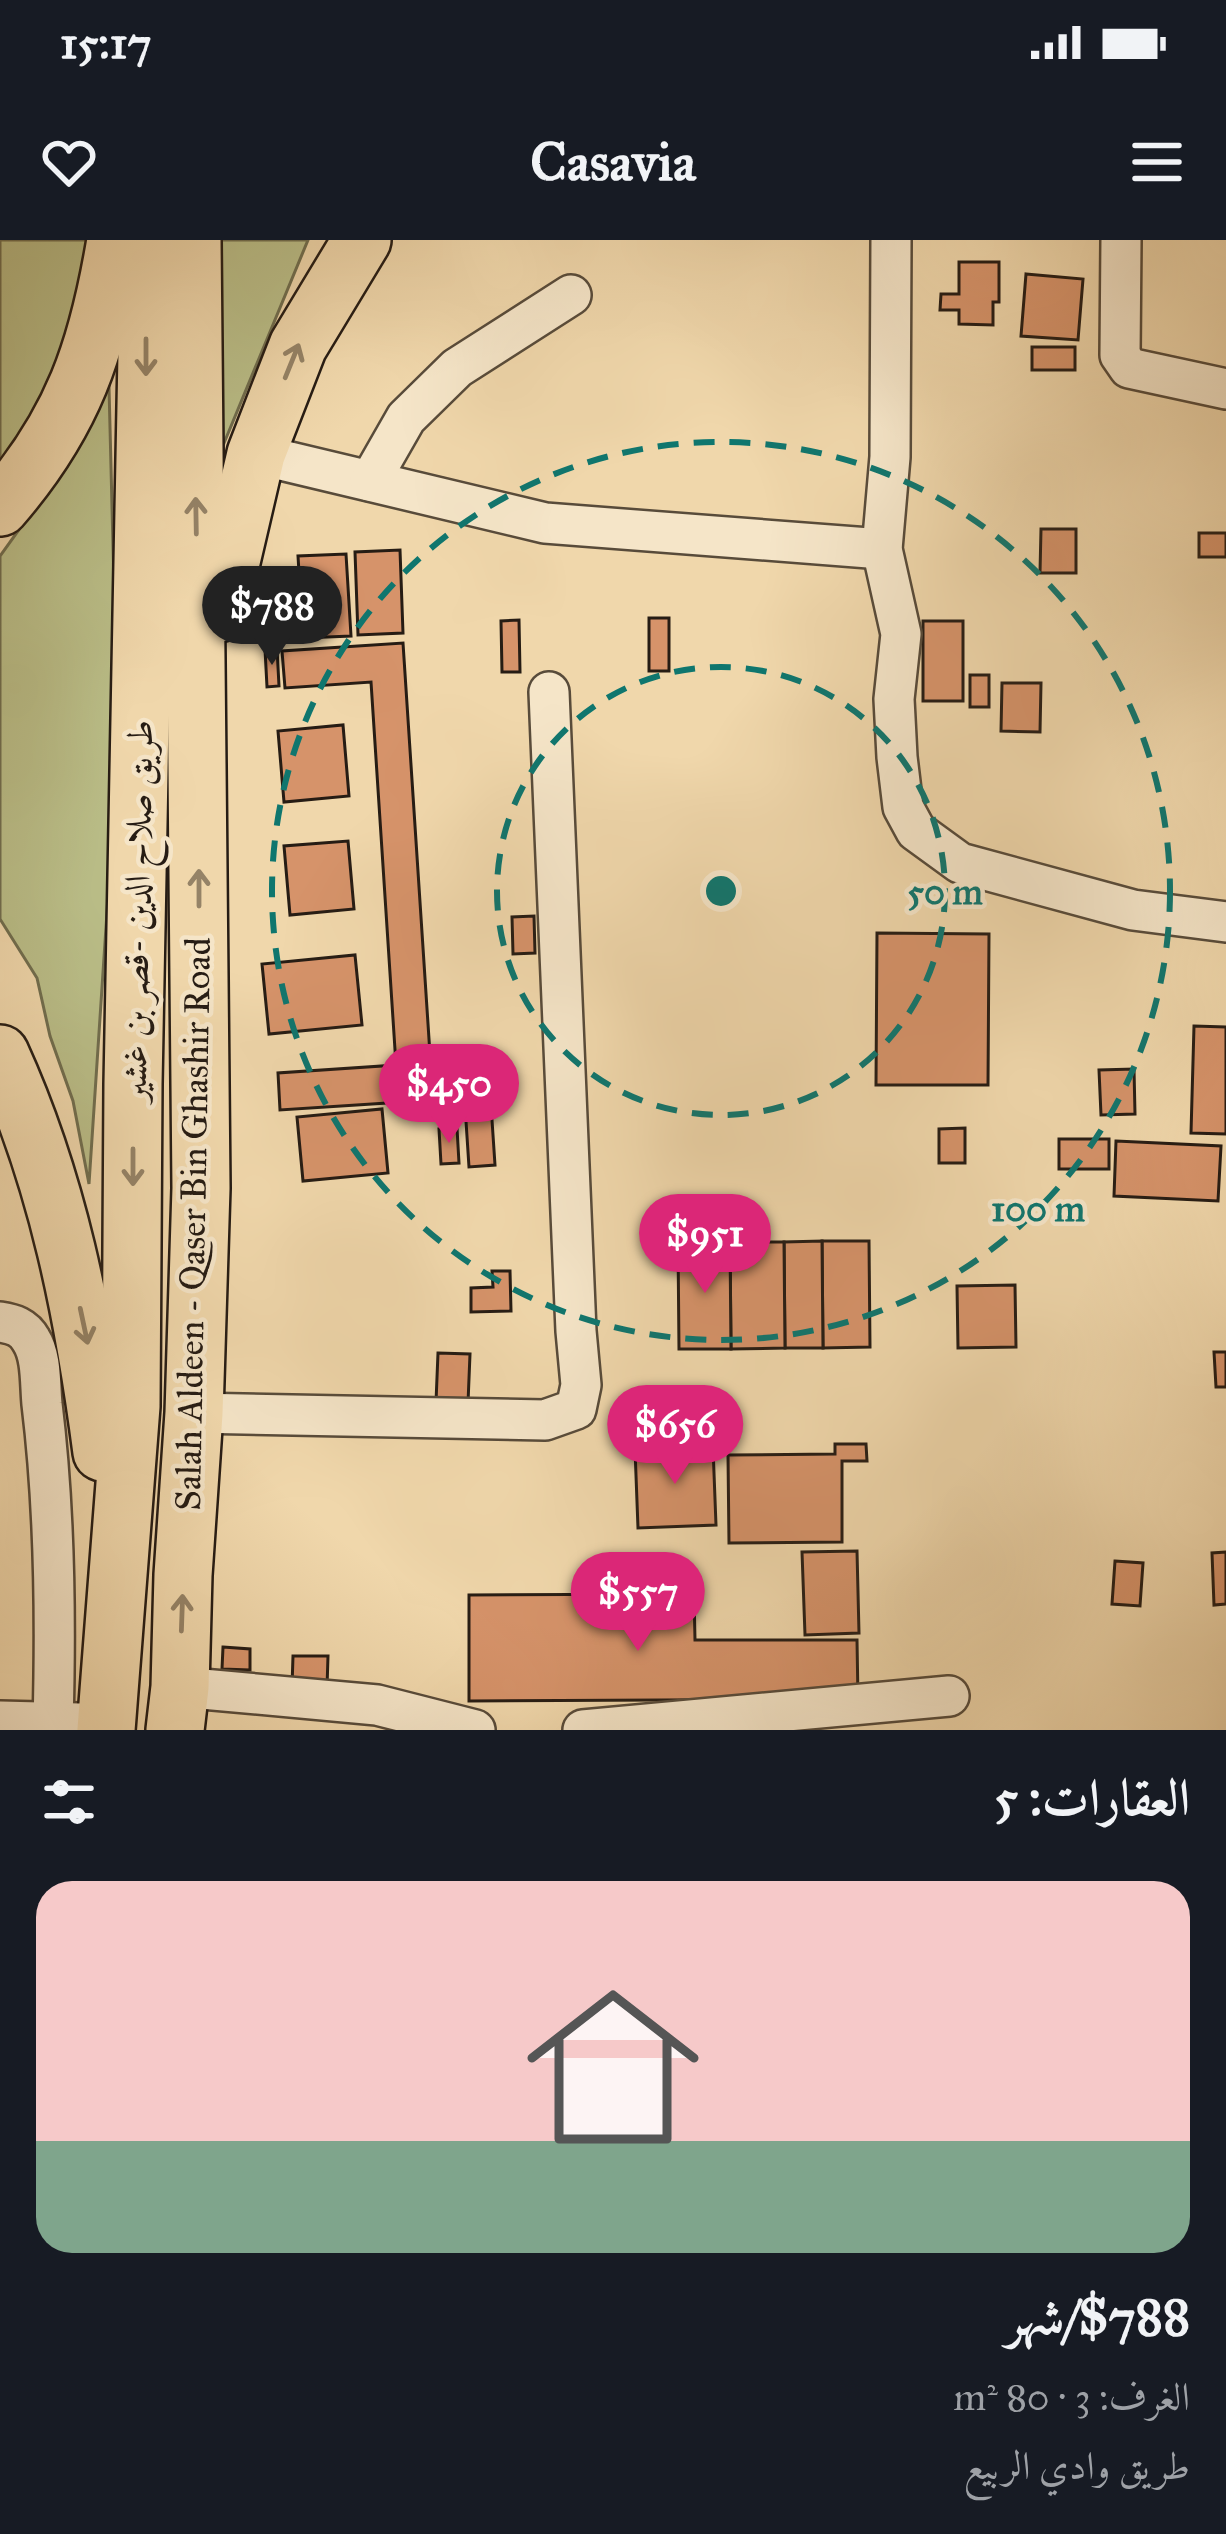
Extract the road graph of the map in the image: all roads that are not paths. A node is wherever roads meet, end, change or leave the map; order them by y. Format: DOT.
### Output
graph roads {
  1 [pos="116,240"];
  2 [pos="145,240"];
  3 [pos="192,240"];
  4 [pos="363,240"];
  5 [pos="891,240"];
  6 [pos="1121,240"];
  7 [pos="571,295"];
  8 [pos="1226,388"];
  9 [pos="256,454"];
  10 [pos="370,481"];
  11 [pos="0,507"];
  12 [pos="882,549"];
  13 [pos="549,692"];
  14 [pos="197,717"];
  15 [pos="1226,922"];
  16 [pos="0,1054"];
  17 [pos="0,1322"];
  18 [pos="194,1413"];
  19 [pos="119,1581"];
  20 [pos="949,1696"];
  21 [pos="177,1708"];
  22 [pos="0,1721"];
  23 [pos="88,1726"];
  24 [pos="475,1730"];
  25 [pos="584,1730"];
  1 -- 11 [label="highway"];
  2 -- 19 [label="highway, طريق صلاح الدين -قصر بن غشير, one-way"];
  14 -- 3 [label="highway, one-way"];
  9 -- 4 [label="highway, one-way"];
  5 -- 12 [label="street"];
  6 -- 8 [label="street"];
  7 -- 10 [label="street"];
  9 -- 10 [label="street"];
  9 -- 14 [label="highway"];
  10 -- 12 [label="street"];
  12 -- 15 [label="street"];
  13 -- 18 [label="street"];
  18 -- 14 [label="highway, Salah Aldeen - Qaser Bin Ghashir Road, one-way"];
  16 -- 19 [label="highway, one-way"];
  17 -- 23 [label="street"];
  21 -- 18 [label="highway, Salah Aldeen - Qaser Bin Ghashir Road, one-way"];
  19 -- 23 [label="highway"];
  20 -- 25 [label="street"];
  21 -- 24 [label="street"];
  22 -- 23 [label="street"];
}
